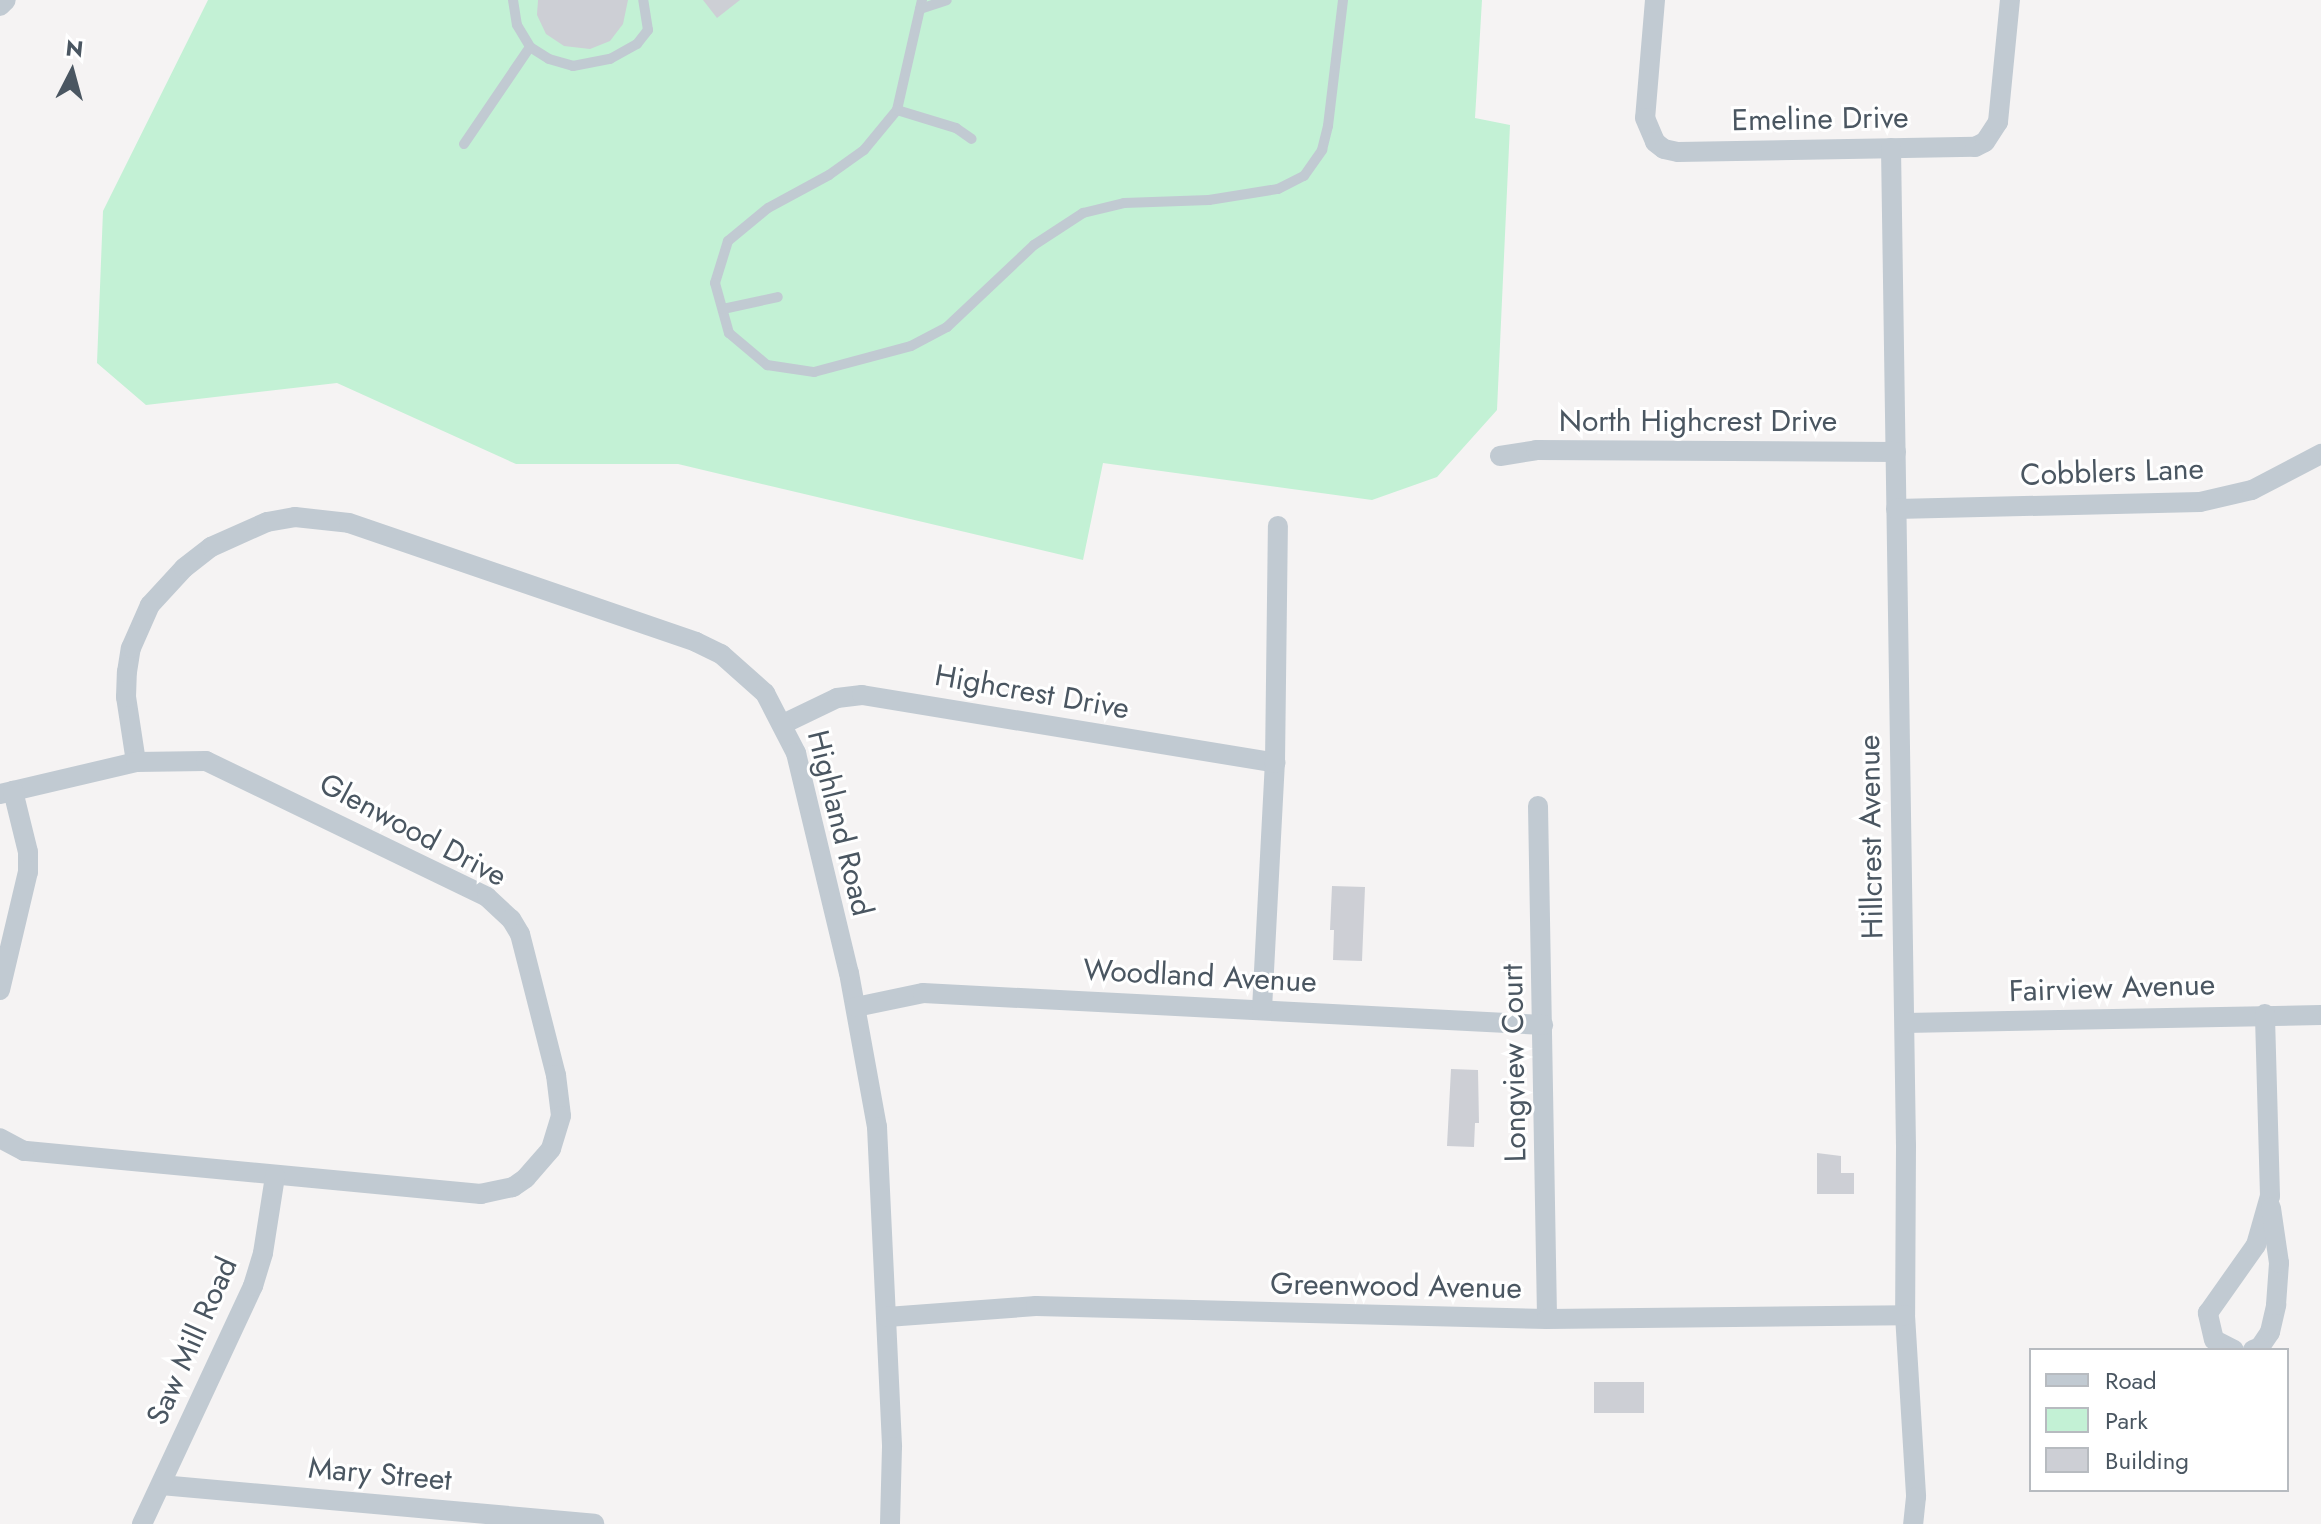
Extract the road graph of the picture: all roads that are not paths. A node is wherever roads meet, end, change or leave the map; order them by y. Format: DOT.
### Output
graph roads {
  1 [pos="6,0"];
  2 [pos="513,0"];
  3 [pos="643,0"];
  4 [pos="947,0"];
  5 [pos="1343,0"];
  6 [pos="1655,0"];
  7 [pos="2010,0"];
  8 [pos="921,5"];
  9 [pos="0,6"];
  10 [pos="530,47"];
  11 [pos="897,110"];
  12 [pos="972,139"];
  13 [pos="464,144"];
  14 [pos="1891,148"];
  15 [pos="778,297"];
  16 [pos="723,309"];
  17 [pos="1896,452"];
  18 [pos="2321,454"];
  19 [pos="1500,456"];
  20 [pos="1896,509"];
  21 [pos="1278,526"];
  22 [pos="783,724"];
  23 [pos="136,762"];
  24 [pos="1275,763"];
  25 [pos="7,792"];
  26 [pos="1538,806"];
  27 [pos="0,990"];
  28 [pos="856,1007"];
  29 [pos="1262,1009"];
  30 [pos="2265,1014"];
  31 [pos="2321,1015"];
  32 [pos="1905,1023"];
  33 [pos="1543,1025"];
  34 [pos="0,1138"];
  35 [pos="275,1176"];
  36 [pos="2270,1196"];
  37 [pos="1905,1315"];
  38 [pos="887,1317"];
  39 [pos="1547,1319"];
  40 [pos="2230,1348"];
  41 [pos="2258,1348"];
  42 [pos="161,1485"];
  43 [pos="142,1524"];
  44 [pos="594,1524"];
  45 [pos="890,1524"];
  46 [pos="1913,1524"];
  1 -- 9 [label="street"];
  2 -- 10 [label="lane"];
  3 -- 10 [label="lane"];
  4 -- 8 [label="lane"];
  5 -- 16 [label="lane"];
  6 -- 14 [label="street, Emeline Drive"];
  7 -- 14 [label="street, Emeline Drive"];
  8 -- 11 [label="lane"];
  10 -- 13 [label="lane"];
  11 -- 12 [label="lane"];
  11 -- 16 [label="lane"];
  14 -- 17 [label="street, Hillcrest Avenue"];
  15 -- 16 [label="lane"];
  17 -- 19 [label="street, North Highcrest Drive"];
  17 -- 20 [label="street, Hillcrest Avenue"];
  18 -- 20 [label="street, Cobblers Lane"];
  20 -- 32 [label="street, Hillcrest Avenue"];
  21 -- 24 [label="street"];
  22 -- 23 [label="street, Highland Road"];
  22 -- 24 [label="street, Highcrest Drive"];
  22 -- 28 [label="street, Highland Road"];
  23 -- 25 [label="street, Glenwood Drive"];
  23 -- 35 [label="street, Glenwood Drive"];
  24 -- 29 [label="street"];
  25 -- 27 [label="street, Glenwood Drive"];
  26 -- 33 [label="street, Longview Court"];
  28 -- 29 [label="street, Woodland Avenue"];
  28 -- 38 [label="street, Highland Road"];
  29 -- 33 [label="street, Woodland Avenue"];
  30 -- 31 [label="street, Fairview Avenue"];
  30 -- 32 [label="street, Fairview Avenue"];
  30 -- 36 [label="street"];
  32 -- 37 [label="street, Hillcrest Avenue"];
  33 -- 39 [label="street, Longview Court"];
  34 -- 35 [label="street, Glenwood Drive"];
  35 -- 42 [label="street, Saw Mill Road"];
  36 -- 40 [label="street"];
  36 -- 41 [label="street"];
  37 -- 39 [label="street, Greenwood Avenue"];
  37 -- 46 [label="street, Hillcrest Avenue"];
  38 -- 39 [label="street, Greenwood Avenue"];
  38 -- 45 [label="street, Highland Road"];
  42 -- 43 [label="street, Saw Mill Road"];
  42 -- 44 [label="street, Mary Street"];
}
